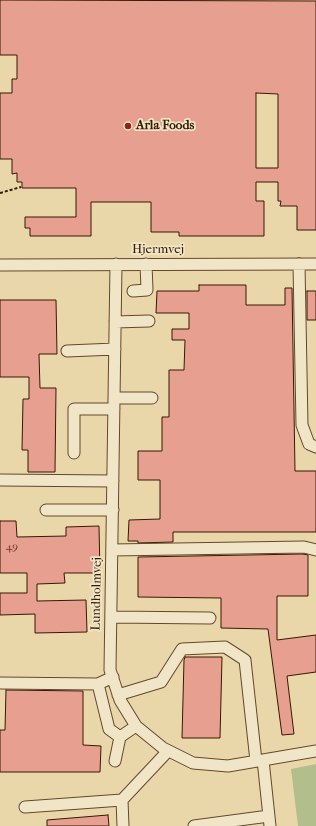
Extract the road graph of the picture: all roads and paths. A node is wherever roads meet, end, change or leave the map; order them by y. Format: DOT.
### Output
graph roads {
  1 [pos="21,188"];
  2 [pos="0,193"];
  3 [pos="116,264"];
  4 [pos="146,264"];
  5 [pos="299,264"];
  6 [pos="316,264"];
  7 [pos="0,265"];
  8 [pos="133,291"];
  9 [pos="115,322"];
  10 [pos="149,322"];
  11 [pos="115,349"];
  12 [pos="67,350"];
  13 [pos="152,398"];
  14 [pos="114,404"];
  15 [pos="316,447"];
  16 [pos="74,453"];
  17 [pos="0,480"];
  18 [pos="113,481"];
  19 [pos="46,510"];
  20 [pos="113,510"];
  21 [pos="112,550"];
  22 [pos="316,550"];
  23 [pos="111,617"];
  24 [pos="210,618"];
  25 [pos="113,677"];
  26 [pos="0,683"];
  27 [pos="98,684"];
  28 [pos="118,695"];
  29 [pos="136,726"];
  30 [pos="120,737"];
  31 [pos="168,751"];
  32 [pos="316,751"];
  33 [pos="260,761"];
  34 [pos="115,762"];
  35 [pos="122,800"];
  36 [pos="25,807"];
  37 [pos="270,821"];
  38 [pos="124,826"];
  39 [pos="194,826"];
  1 -- 2 [label="path"];
  3 -- 4 [label="street, Hjermvej"];
  3 -- 7 [label="street, Hjermvej"];
  3 -- 9 [label="street, Lundholmvej"];
  4 -- 5 [label="street, Hjermvej"];
  4 -- 8 [label="street"];
  5 -- 6 [label="street, Hjermvej"];
  5 -- 15 [label="street"];
  9 -- 10 [label="street"];
  9 -- 11 [label="street, Lundholmvej"];
  11 -- 12 [label="street"];
  11 -- 14 [label="street, Lundholmvej"];
  13 -- 14 [label="street"];
  14 -- 16 [label="street"];
  14 -- 18 [label="street, Lundholmvej"];
  17 -- 18 [label="street"];
  18 -- 20 [label="street, Lundholmvej"];
  19 -- 20 [label="street"];
  20 -- 21 [label="street, Lundholmvej"];
  21 -- 22 [label="street"];
  21 -- 23 [label="street, Lundholmvej"];
  23 -- 24 [label="street"];
  23 -- 25 [label="street, Lundholmvej"];
  25 -- 27 [label="street"];
  25 -- 28 [label="street, Lundholmvej"];
  26 -- 27 [label="street"];
  27 -- 30 [label="street"];
  28 -- 29 [label="street, Lundholmvej"];
  28 -- 33 [label="street"];
  29 -- 30 [label="street"];
  29 -- 31 [label="street, Lundholmvej"];
  30 -- 34 [label="street"];
  31 -- 33 [label="street, Lundholmvej"];
  31 -- 35 [label="street"];
  32 -- 33 [label="street, Lundholmvej"];
  33 -- 37 [label="street"];
  35 -- 36 [label="street"];
  35 -- 38 [label="street"];
  37 -- 39 [label="street"];
}
